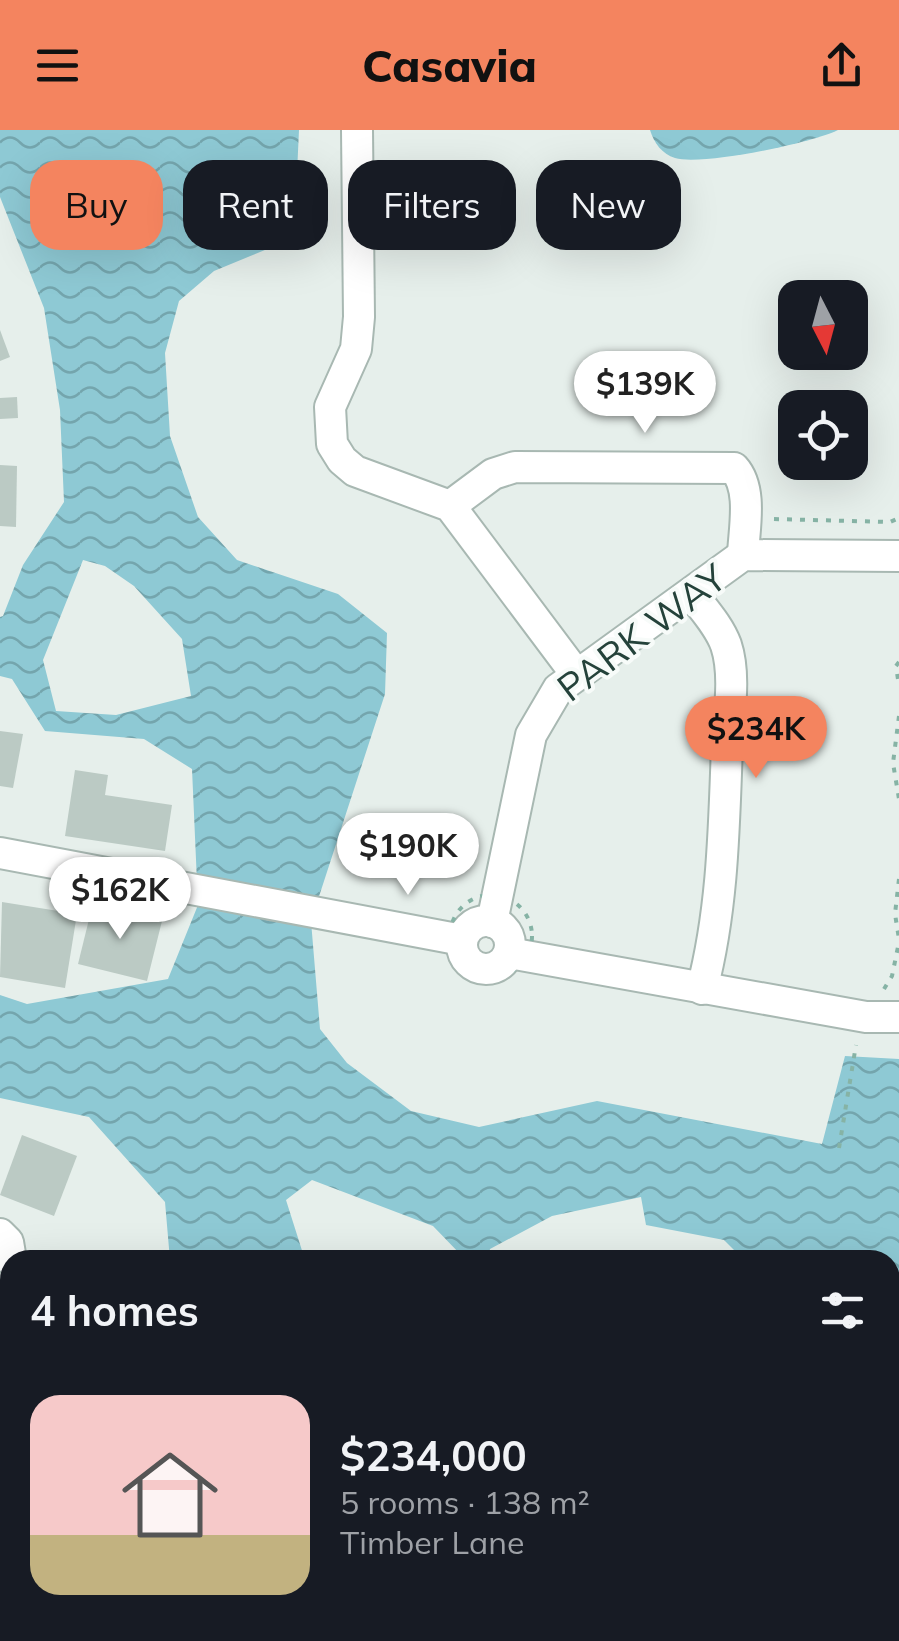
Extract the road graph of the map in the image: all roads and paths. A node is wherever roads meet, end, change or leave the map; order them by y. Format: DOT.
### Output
graph roads {
  1 [pos="357,130"];
  2 [pos="450,506"];
  3 [pos="744,555"];
  4 [pos="899,556"];
  5 [pos="692,594"];
  6 [pos="899,662"];
  7 [pos="576,674"];
  8 [pos="899,686"];
  9 [pos="899,716"];
  10 [pos="899,800"];
  11 [pos="0,853"];
  12 [pos="899,878"];
  13 [pos="492,922"];
  14 [pos="462,940"];
  15 [pos="899,940"];
  16 [pos="510,952"];
  17 [pos="702,989"];
  18 [pos="899,1017"];
  19 [pos="866,1018"];
  20 [pos="855,1053"];
  21 [pos="838,1148"];
  1 -- 2 [label="street"];
  2 -- 3 [label="street"];
  2 -- 7 [label="street"];
  3 -- 4 [label="street, PARK WAY"];
  3 -- 5 [label="street, PARK WAY"];
  5 -- 7 [label="street, PARK WAY"];
  5 -- 17 [label="street"];
  6 -- 8 [label="path"];
  7 -- 13 [label="street, PARK WAY"];
  9 -- 10 [label="path"];
  11 -- 14 [label="street"];
  12 -- 15 [label="path"];
  13 -- 14 [label="street"];
  13 -- 16 [label="street"];
  14 -- 16 [label="street"];
  15 -- 19 [label="path"];
  16 -- 17 [label="street"];
  17 -- 19 [label="street"];
  18 -- 19 [label="street"];
  20 -- 21 [label="path"];
}
